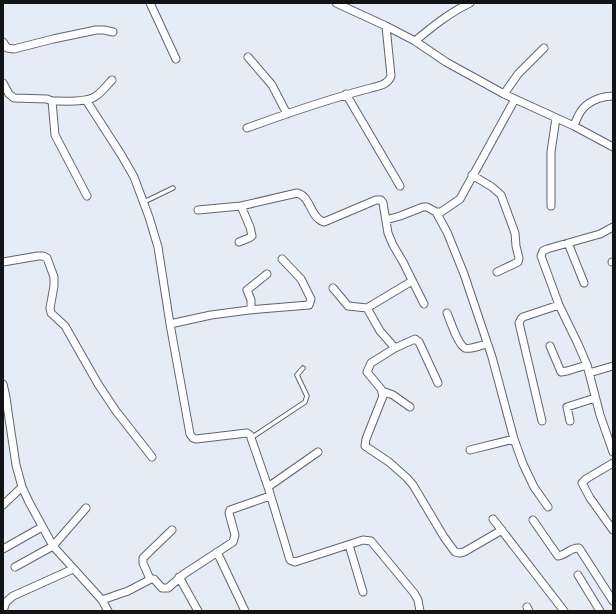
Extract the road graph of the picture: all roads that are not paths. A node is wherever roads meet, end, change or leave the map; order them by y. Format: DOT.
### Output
graph roads {
  1 [pos="150,3"];
  2 [pos="338,3"];
  3 [pos="470,3"];
  4 [pos="457,6"];
  5 [pos="386,26"];
  6 [pos="112,32"];
  7 [pos="3,42"];
  8 [pos="415,42"];
  9 [pos="544,48"];
  10 [pos="248,57"];
  11 [pos="176,59"];
  12 [pos="112,80"];
  13 [pos="3,83"];
  14 [pos="346,94"];
  15 [pos="504,94"];
  16 [pos="613,96"];
  17 [pos="514,99"];
  18 [pos="86,100"];
  19 [pos="52,101"];
  20 [pos="287,114"];
  21 [pos="556,118"];
  22 [pos="574,126"];
  23 [pos="247,128"];
  24 [pos="613,147"];
  25 [pos="472,175"];
  26 [pos="400,186"];
  27 [pos="173,188"];
  28 [pos="87,196"];
  29 [pos="144,202"];
  30 [pos="241,206"];
  31 [pos="551,206"];
  32 [pos="198,210"];
  33 [pos="436,212"];
  34 [pos="386,220"];
  35 [pos="613,227"];
  36 [pos="239,242"];
  37 [pos="568,243"];
  38 [pos="282,259"];
  39 [pos="3,262"];
  40 [pos="497,272"];
  41 [pos="267,274"];
  42 [pos="412,281"];
  43 [pos="584,283"];
  44 [pos="333,288"];
  45 [pos="424,304"];
  46 [pos="558,305"];
  47 [pos="367,308"];
  48 [pos="251,310"];
  49 [pos="447,313"];
  50 [pos="170,324"];
  51 [pos="487,344"];
  52 [pos="550,346"];
  53 [pos="395,348"];
  54 [pos="587,365"];
  55 [pos="613,366"];
  56 [pos="303,368"];
  57 [pos="589,373"];
  58 [pos="438,383"];
  59 [pos="3,384"];
  60 [pos="382,391"];
  61 [pos="595,398"];
  62 [pos="410,407"];
  63 [pos="542,421"];
  64 [pos="570,421"];
  65 [pos="251,438"];
  66 [pos="514,439"];
  67 [pos="470,450"];
  68 [pos="318,452"];
  69 [pos="613,452"];
  70 [pos="152,457"];
  71 [pos="613,463"];
  72 [pos="22,487"];
  73 [pos="268,487"];
  74 [pos="270,496"];
  75 [pos="3,505"];
  76 [pos="548,507"];
  77 [pos="86,508"];
  78 [pos="493,519"];
  79 [pos="533,520"];
  80 [pos="42,527"];
  81 [pos="172,530"];
  82 [pos="502,530"];
  83 [pos="613,530"];
  84 [pos="349,545"];
  85 [pos="52,546"];
  86 [pos="3,549"];
  87 [pos="217,552"];
  88 [pos="16,567"];
  89 [pos="73,569"];
  90 [pos="578,575"];
  91 [pos="179,577"];
  92 [pos="150,579"];
  93 [pos="363,592"];
  94 [pos="102,600"];
  95 [pos="613,601"];
  96 [pos="3,611"];
  97 [pos="108,611"];
  98 [pos="198,611"];
  99 [pos="244,611"];
  100 [pos="420,611"];
  101 [pos="564,611"];
  102 [pos="600,611"];
  1 -- 11 [label="street"];
  2 -- 5 [label="street"];
  3 -- 4 [label="street"];
  4 -- 8 [label="street"];
  5 -- 8 [label="street"];
  5 -- 14 [label="street"];
  6 -- 7 [label="street"];
  8 -- 15 [label="street"];
  9 -- 15 [label="street"];
  10 -- 20 [label="street"];
  12 -- 18 [label="street"];
  13 -- 19 [label="street"];
  14 -- 20 [label="street"];
  14 -- 26 [label="street"];
  15 -- 17 [label="street"];
  16 -- 22 [label="street"];
  17 -- 21 [label="street"];
  17 -- 25 [label="street"];
  18 -- 19 [label="street"];
  18 -- 29 [label="street"];
  19 -- 28 [label="street"];
  20 -- 23 [label="street"];
  21 -- 22 [label="street"];
  21 -- 31 [label="street"];
  22 -- 24 [label="street"];
  25 -- 33 [label="street"];
  25 -- 40 [label="street"];
  27 -- 29 [label="lane"];
  29 -- 50 [label="street"];
  30 -- 32 [label="street"];
  30 -- 34 [label="street"];
  30 -- 36 [label="street"];
  33 -- 34 [label="street"];
  33 -- 51 [label="street"];
  34 -- 42 [label="street"];
  35 -- 37 [label="street"];
  37 -- 43 [label="street"];
  37 -- 46 [label="street"];
  38 -- 48 [label="street"];
  39 -- 70 [label="street"];
  41 -- 48 [label="street"];
  42 -- 45 [label="street"];
  42 -- 47 [label="street"];
  44 -- 47 [label="street"];
  46 -- 54 [label="street"];
  46 -- 63 [label="street"];
  47 -- 53 [label="street"];
  48 -- 50 [label="street"];
  49 -- 51 [label="street"];
  50 -- 65 [label="street"];
  51 -- 66 [label="street"];
  52 -- 54 [label="street"];
  53 -- 58 [label="street"];
  53 -- 60 [label="street"];
  54 -- 57 [label="street"];
  55 -- 57 [label="street"];
  56 -- 65 [label="lane"];
  57 -- 61 [label="street"];
  59 -- 72 [label="street"];
  60 -- 62 [label="street"];
  60 -- 82 [label="street"];
  61 -- 64 [label="street"];
  61 -- 69 [label="street"];
  65 -- 73 [label="street"];
  66 -- 67 [label="street"];
  66 -- 76 [label="street"];
  68 -- 73 [label="street"];
  71 -- 83 [label="street"];
  72 -- 75 [label="street"];
  72 -- 80 [label="street"];
  73 -- 74 [label="street"];
  74 -- 84 [label="street"];
  74 -- 87 [label="street"];
  77 -- 85 [label="street"];
  78 -- 82 [label="street"];
  79 -- 95 [label="street"];
  80 -- 85 [label="street"];
  80 -- 86 [label="street"];
  81 -- 92 [label="street"];
  82 -- 101 [label="street"];
  84 -- 93 [label="street"];
  84 -- 100 [label="street"];
  85 -- 88 [label="street"];
  85 -- 89 [label="street"];
  87 -- 91 [label="street"];
  87 -- 99 [label="street"];
  89 -- 94 [label="street"];
  89 -- 96 [label="street"];
  90 -- 102 [label="street"];
  91 -- 92 [label="street"];
  91 -- 98 [label="street"];
  92 -- 94 [label="street"];
  94 -- 97 [label="street"];
}
